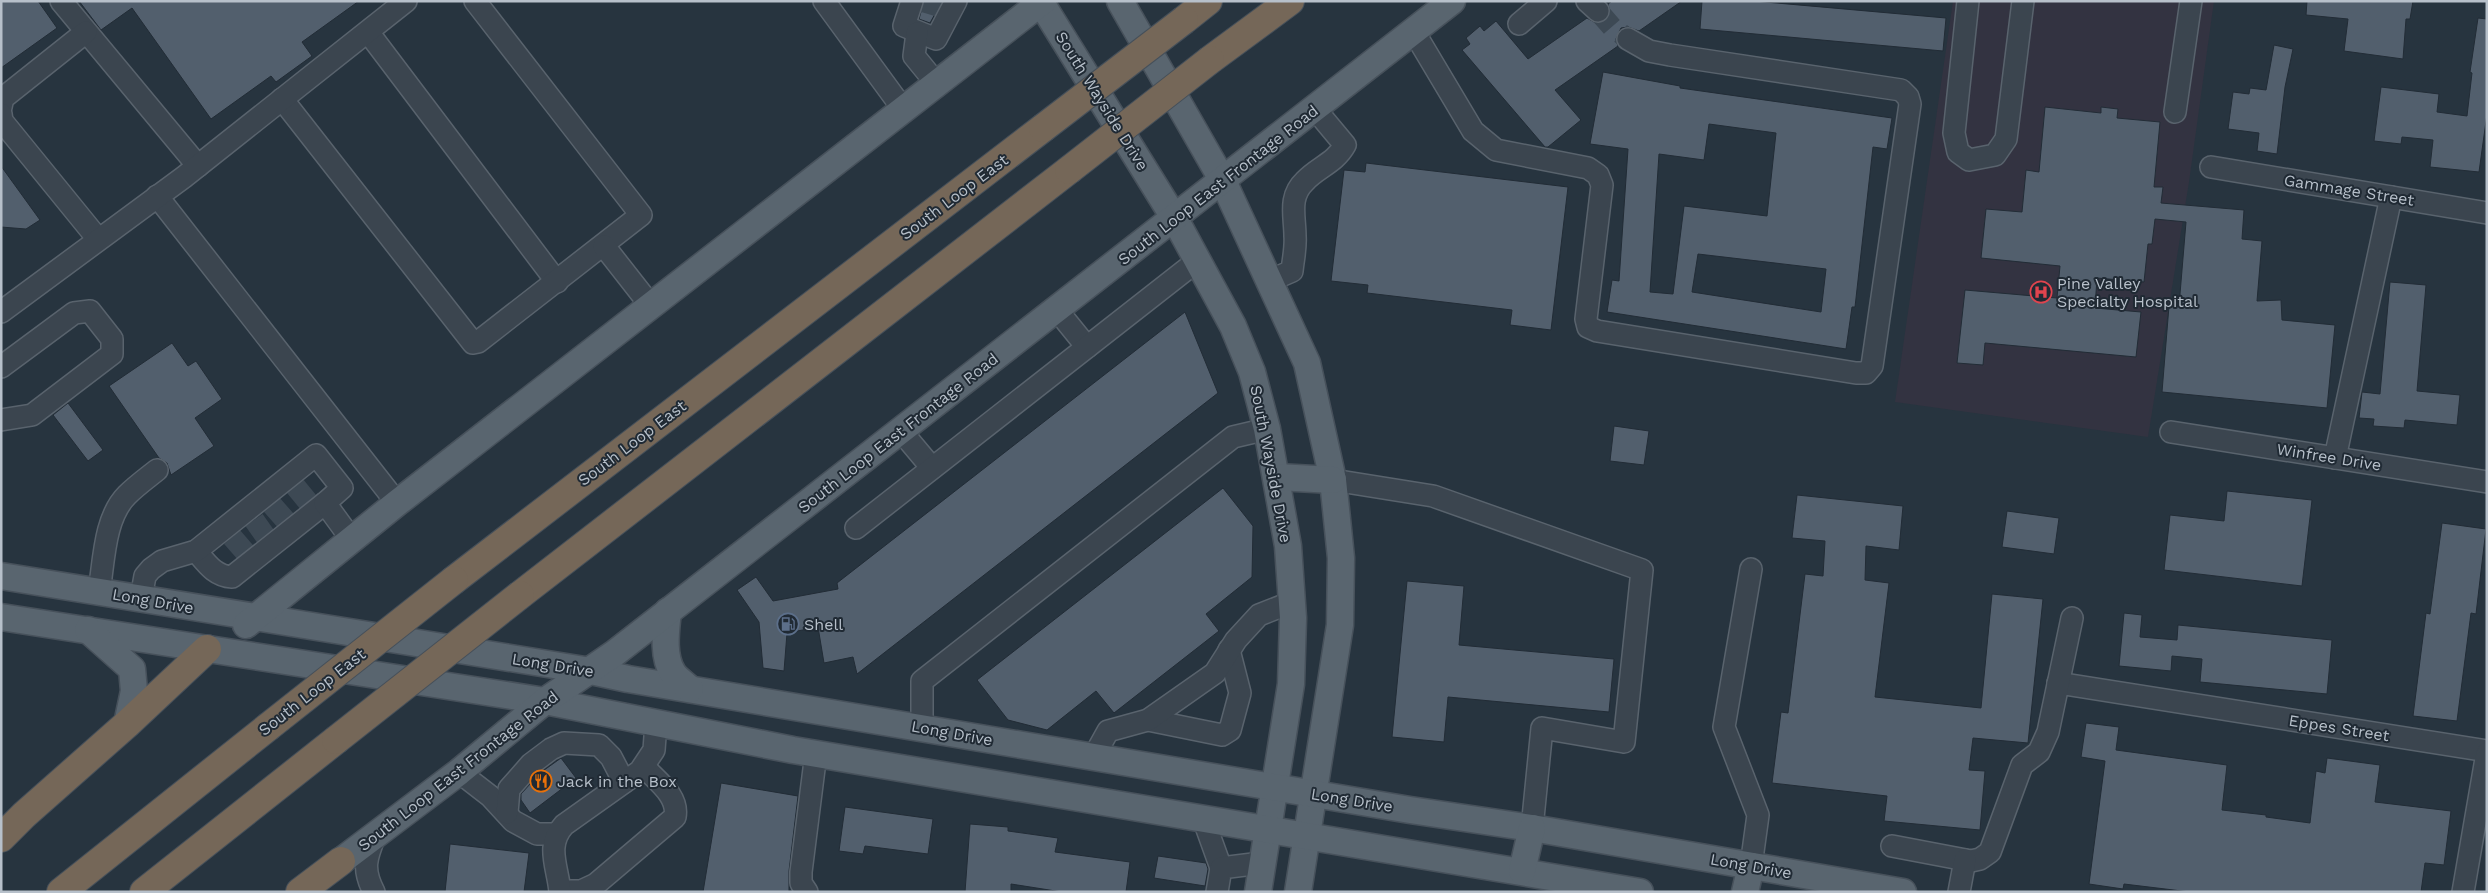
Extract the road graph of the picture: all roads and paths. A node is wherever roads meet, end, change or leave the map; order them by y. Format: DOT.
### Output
graph roads {
  1 [pos="62,1"];
  2 [pos="406,1"];
  3 [pos="475,1"];
  4 [pos="824,1"];
  5 [pos="912,1"];
  6 [pos="1120,1"];
  7 [pos="1208,1"];
  8 [pos="1290,1"];
  9 [pos="1452,1"];
  10 [pos="1546,1"];
  11 [pos="1968,1"];
  12 [pos="2023,1"];
  13 [pos="2191,1"];
  14 [pos="1042,2"];
  15 [pos="949,6"];
  16 [pos="1519,24"];
  17 [pos="86,32"];
  18 [pos="368,32"];
  19 [pos="1414,32"];
  20 [pos="917,33"];
  21 [pos="1628,38"];
  22 [pos="936,84"];
  23 [pos="282,99"];
  24 [pos="1,107"];
  25 [pos="903,109"];
  26 [pos="1315,109"];
  27 [pos="2175,112"];
  28 [pos="1,114"];
  29 [pos="198,166"];
  30 [pos="2211,167"];
  31 [pos="1223,181"];
  32 [pos="157,196"];
  33 [pos="2391,197"];
  34 [pos="2487,213"];
  35 [pos="1175,218"];
  36 [pos="98,240"];
  37 [pos="604,246"];
  38 [pos="1197,261"];
  39 [pos="1269,281"];
  40 [pos="557,282"];
  41 [pos="651,306"];
  42 [pos="1057,310"];
  43 [pos="1,312"];
  44 [pos="1087,347"];
  45 [pos="1,367"];
  46 [pos="1,420"];
  47 [pos="1267,429"];
  48 [pos="902,430"];
  49 [pos="2171,432"];
  50 [pos="2336,458"];
  51 [pos="932,468"];
  52 [pos="157,470"];
  53 [pos="1277,477"];
  54 [pos="1332,480"];
  55 [pos="2487,482"];
  56 [pos="397,503"];
  57 [pos="317,506"];
  58 [pos="260,528"];
  59 [pos="856,528"];
  60 [pos="352,540"];
  61 [pos="196,551"];
  62 [pos="1751,569"];
  63 [pos="1,576"];
  64 [pos="99,592"];
  65 [pos="141,598"];
  66 [pos="1292,602"];
  67 [pos="668,611"];
  68 [pos="1,617"];
  69 [pos="256,618"];
  70 [pos="2072,618"];
  71 [pos="88,630"];
  72 [pos="207,649"];
  73 [pos="1229,650"];
  74 [pos="591,671"];
  75 [pos="2058,684"];
  76 [pos="690,689"];
  77 [pos="545,701"];
  78 [pos="799,708"];
  79 [pos="1148,720"];
  80 [pos="656,723"];
  81 [pos="127,724"];
  82 [pos="922,728"];
  83 [pos="1054,751"];
  84 [pos="804,752"];
  85 [pos="2487,752"];
  86 [pos="1093,758"];
  87 [pos="644,767"];
  88 [pos="459,772"];
  89 [pos="624,782"];
  90 [pos="1274,787"];
  91 [pos="1047,792"];
  92 [pos="1316,794"];
  93 [pos="507,813"];
  94 [pos="1204,818"];
  95 [pos="1532,828"];
  96 [pos="1269,829"];
  97 [pos="556,834"];
  98 [pos="1309,835"];
  99 [pos="375,836"];
  100 [pos="1,838"];
  101 [pos="1892,846"];
  102 [pos="1965,860"];
  103 [pos="341,861"];
  104 [pos="1262,864"];
  105 [pos="1751,866"];
  106 [pos="1221,868"];
  107 [pos="1522,871"];
  108 [pos="560,891"];
  109 [pos="61,892"];
  110 [pos="144,892"];
  111 [pos="300,892"];
  112 [pos="327,892"];
  113 [pos="374,892"];
  114 [pos="807,892"];
  115 [pos="1217,892"];
  116 [pos="1258,892"];
  117 [pos="1298,892"];
  118 [pos="1640,892"];
  119 [pos="1745,892"];
  120 [pos="1903,892"];
  121 [pos="1960,892"];
  122 [pos="2463,892"];
  1 -- 17 [label="street"];
  2 -- 18 [label="street"];
  3 -- 37 [label="street"];
  4 -- 25 [label="street"];
  5 -- 20 [label="street"];
  6 -- 31 [label="main road"];
  7 -- 109 [label="highway, South Loop East, bridge"];
  8 -- 110 [label="highway, bridge"];
  9 -- 19 [label="main road, South Loop East Frontage Road"];
  10 -- 16 [label="street"];
  11 -- 12 [label="street"];
  13 -- 27 [label="street"];
  14 -- 22 [label="main road"];
  14 -- 35 [label="main road, South Wayside Drive"];
  15 -- 20 [label="street"];
  17 -- 24 [label="street"];
  17 -- 29 [label="street"];
  18 -- 23 [label="street"];
  18 -- 40 [label="street"];
  19 -- 21 [label="street"];
  19 -- 26 [label="main road, South Loop East Frontage Road"];
  20 -- 22 [label="street"];
  22 -- 25 [label="main road"];
  23 -- 29 [label="street"];
  23 -- 40 [label="street"];
  25 -- 41 [label="main road"];
  26 -- 31 [label="main road, South Loop East Frontage Road"];
  26 -- 39 [label="street"];
  28 -- 36 [label="street"];
  29 -- 32 [label="street"];
  30 -- 33 [label="street, Gammage Street"];
  31 -- 35 [label="main road, South Loop East Frontage Road"];
  31 -- 39 [label="main road"];
  32 -- 36 [label="street"];
  32 -- 56 [label="street"];
  33 -- 34 [label="street, Gammage Street"];
  33 -- 50 [label="street"];
  35 -- 38 [label="main road, South Wayside Drive"];
  35 -- 42 [label="main road, South Loop East Frontage Road"];
  36 -- 43 [label="street"];
  37 -- 40 [label="street"];
  37 -- 41 [label="street"];
  38 -- 44 [label="street"];
  38 -- 47 [label="main road, South Wayside Drive"];
  39 -- 54 [label="main road"];
  41 -- 56 [label="main road"];
  42 -- 44 [label="street"];
  42 -- 48 [label="main road, South Loop East Frontage Road"];
  44 -- 51 [label="street"];
  45 -- 46 [label="street"];
  47 -- 53 [label="main road, South Wayside Drive"];
  47 -- 82 [label="street"];
  48 -- 51 [label="street"];
  48 -- 67 [label="main road, South Loop East Frontage Road"];
  49 -- 50 [label="street, Winfree Drive"];
  50 -- 55 [label="street, Winfree Drive"];
  51 -- 59 [label="street"];
  52 -- 64 [label="street"];
  53 -- 54 [label="main road"];
  53 -- 66 [label="main road, South Wayside Drive"];
  54 -- 92 [label="main road"];
  54 -- 95 [label="street"];
  56 -- 60 [label="main road"];
  57 -- 58 [label="street"];
  57 -- 58 [label="street"];
  57 -- 60 [label="street"];
  58 -- 61 [label="street"];
  58 -- 61 [label="street"];
  60 -- 69 [label="main road"];
  61 -- 65 [label="street"];
  62 -- 105 [label="street"];
  63 -- 64 [label="main road, Long Drive"];
  64 -- 65 [label="main road, Long Drive"];
  65 -- 69 [label="main road, Long Drive"];
  66 -- 73 [label="street"];
  66 -- 90 [label="main road, South Wayside Drive"];
  67 -- 74 [label="main road, South Loop East Frontage Road"];
  67 -- 76 [label="main road"];
  68 -- 71 [label="main road"];
  69 -- 72 [label="main road"];
  69 -- 74 [label="main road, Long Drive"];
  70 -- 75 [label="street"];
  71 -- 72 [label="main road"];
  71 -- 81 [label="main road"];
  72 -- 77 [label="main road"];
  72 -- 81 [label="highway"];
  73 -- 79 [label="street"];
  73 -- 79 [label="street"];
  74 -- 76 [label="main road, Long Drive"];
  74 -- 77 [label="main road, South Loop East Frontage Road"];
  75 -- 85 [label="street, Eppes Street"];
  75 -- 102 [label="street"];
  76 -- 78 [label="main road, Long Drive"];
  77 -- 80 [label="main road"];
  77 -- 88 [label="main road, South Loop East Frontage Road"];
  78 -- 82 [label="main road, Long Drive"];
  78 -- 84 [label="main road"];
  79 -- 86 [label="street"];
  80 -- 84 [label="main road"];
  80 -- 87 [label="street"];
  81 -- 100 [label="highway"];
  82 -- 83 [label="main road, Long Drive"];
  83 -- 86 [label="main road, Long Drive"];
  83 -- 91 [label="main road"];
  84 -- 91 [label="main road"];
  84 -- 114 [label="street"];
  85 -- 122 [label="street"];
  86 -- 90 [label="main road, Long Drive"];
  87 -- 89 [label="street"];
  87 -- 108 [label="street"];
  88 -- 93 [label="street"];
  88 -- 99 [label="main road, South Loop East Frontage Road"];
  89 -- 93 [label="street"];
  89 -- 97 [label="street"];
  90 -- 92 [label="main road, Long Drive"];
  90 -- 96 [label="main road, South Wayside Drive"];
  91 -- 94 [label="main road"];
  92 -- 95 [label="main road, Long Drive"];
  92 -- 98 [label="main road"];
  93 -- 97 [label="street"];
  94 -- 96 [label="main road"];
  94 -- 106 [label="street"];
  95 -- 105 [label="main road, Long Drive"];
  95 -- 107 [label="main road"];
  96 -- 98 [label="main road"];
  96 -- 104 [label="main road, South Wayside Drive"];
  97 -- 108 [label="street"];
  98 -- 107 [label="main road"];
  98 -- 117 [label="main road"];
  99 -- 103 [label="main road, South Loop East Frontage Road"];
  99 -- 113 [label="street"];
  101 -- 102 [label="street"];
  102 -- 121 [label="street"];
  103 -- 111 [label="highway"];
  103 -- 112 [label="street"];
  104 -- 106 [label="street"];
  104 -- 116 [label="main road, South Wayside Drive"];
  105 -- 119 [label="main road"];
  105 -- 120 [label="main road, Long Drive"];
  106 -- 115 [label="street"];
  107 -- 118 [label="main road"];
}
